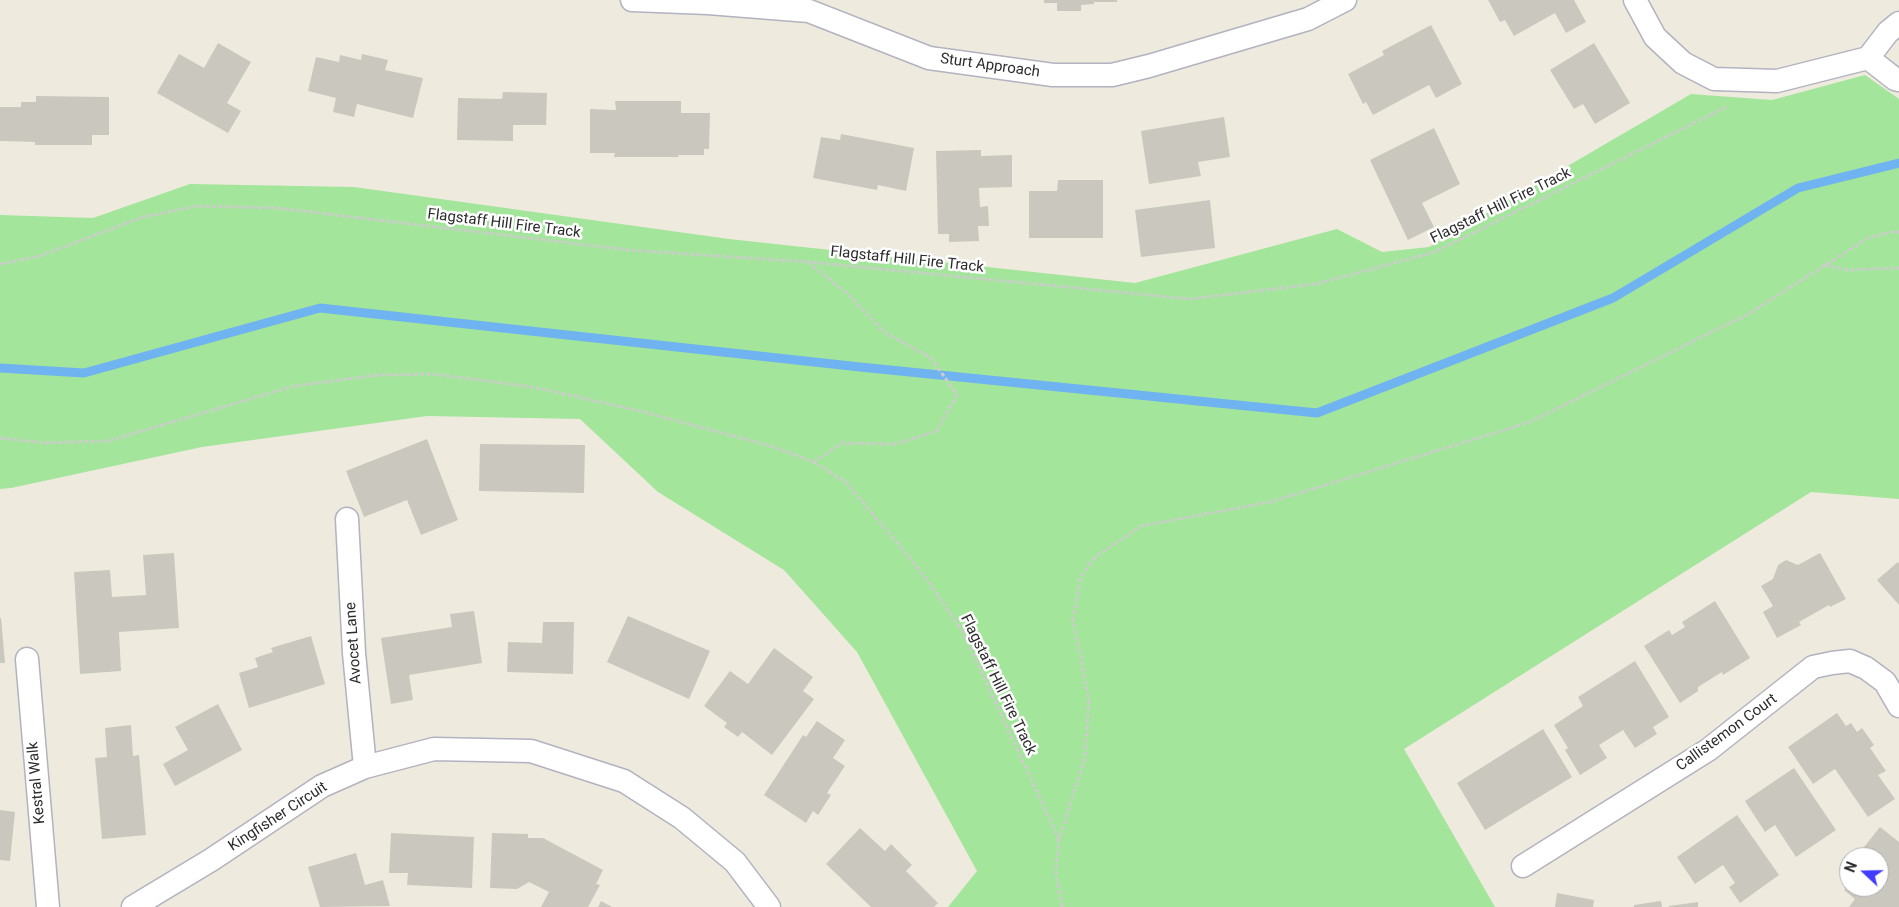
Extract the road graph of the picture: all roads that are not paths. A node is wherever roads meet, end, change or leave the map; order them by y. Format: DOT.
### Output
graph roads {
  1 [pos="632,0"];
  2 [pos="1345,0"];
  3 [pos="1635,0"];
  4 [pos="1899,23"];
  5 [pos="1868,58"];
  6 [pos="1899,80"];
  7 [pos="347,519"];
  8 [pos="26,659"];
  9 [pos="1899,706"];
  10 [pos="365,767"];
  11 [pos="1523,866"];
  12 [pos="48,907"];
  13 [pos="133,907"];
  14 [pos="769,907"];
  1 -- 2 [label="street, Sturt Approach"];
  3 -- 5 [label="street"];
  4 -- 5 [label="street"];
  5 -- 6 [label="street"];
  7 -- 10 [label="street, Avocet Lane"];
  8 -- 12 [label="street, Kestral Walk"];
  9 -- 11 [label="street, Callistemon Court"];
  10 -- 13 [label="street, Kingfisher Circuit"];
  10 -- 14 [label="street, Kingfisher Circuit"];
}
